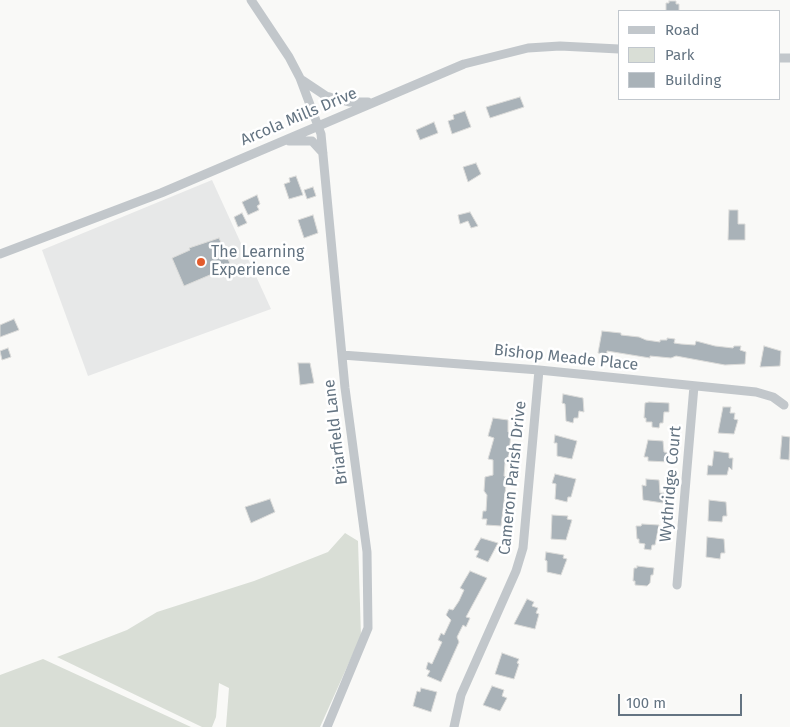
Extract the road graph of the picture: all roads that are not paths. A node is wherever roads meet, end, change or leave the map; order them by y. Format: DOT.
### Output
graph roads {
  1 [pos="251,0"];
  2 [pos="618,49"];
  3 [pos="300,78"];
  4 [pos="373,102"];
  5 [pos="319,126"];
  6 [pos="281,142"];
  7 [pos="324,156"];
  8 [pos="0,254"];
  9 [pos="342,355"];
  10 [pos="539,370"];
  11 [pos="694,386"];
  12 [pos="784,405"];
  13 [pos="677,585"];
  14 [pos="327,727"];
  15 [pos="454,727"];
  1 -- 3 [label="street, Briarfield Lane"];
  2 -- 4 [label="street, Arcola Mills Drive"];
  3 -- 4 [label="street"];
  3 -- 5 [label="street, Briarfield Lane"];
  4 -- 5 [label="street, Arcola Mills Drive"];
  5 -- 6 [label="street, Arcola Mills Drive"];
  5 -- 7 [label="street, Briarfield Lane"];
  6 -- 7 [label="street"];
  6 -- 8 [label="street, Arcola Mills Drive"];
  7 -- 9 [label="street, Briarfield Lane"];
  9 -- 10 [label="street, Bishop Meade Place"];
  9 -- 14 [label="street, Briarfield Lane"];
  10 -- 11 [label="street, Bishop Meade Place"];
  10 -- 15 [label="street, Cameron Parish Drive"];
  11 -- 12 [label="street, Bishop Meade Place"];
  11 -- 13 [label="street, Wythridge Court"];
}
